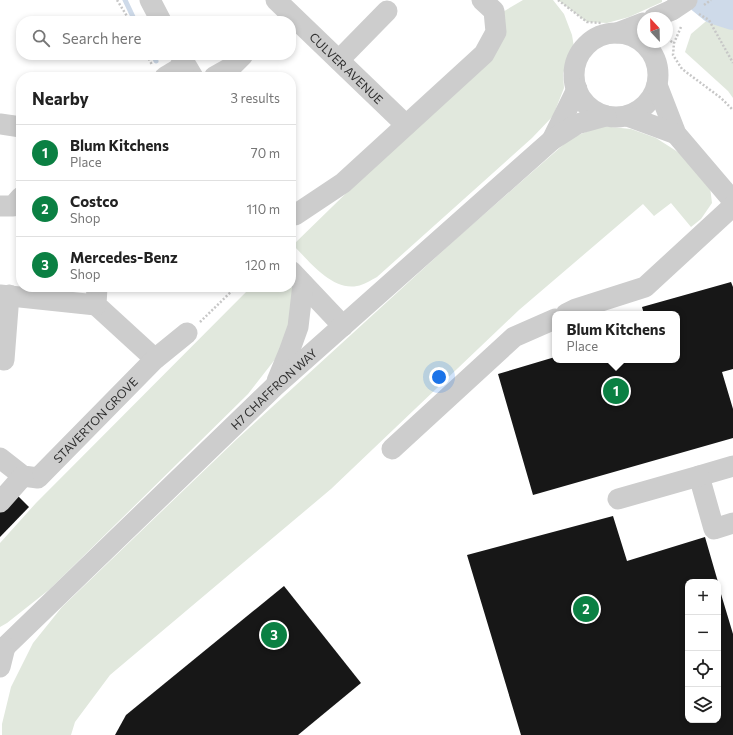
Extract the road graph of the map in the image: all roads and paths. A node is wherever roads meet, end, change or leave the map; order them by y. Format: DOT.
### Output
graph roads {
  1 [pos="117,0"];
  2 [pos="150,0"];
  3 [pos="482,0"];
  4 [pos="558,0"];
  5 [pos="285,8"];
  6 [pos="387,11"];
  7 [pos="676,14"];
  8 [pos="127,16"];
  9 [pos="158,16"];
  10 [pos="293,16"];
  11 [pos="296,19"];
  12 [pos="637,24"];
  13 [pos="612,28"];
  14 [pos="637,39"];
  15 [pos="662,48"];
  16 [pos="663,48"];
  17 [pos="238,60"];
  18 [pos="339,60"];
  19 [pos="733,63"];
  20 [pos="186,66"];
  21 [pos="174,72"];
  22 [pos="223,72"];
  23 [pos="657,85"];
  24 [pos="577,89"];
  25 [pos="733,110"];
  26 [pos="606,116"];
  27 [pos="627,116"];
  28 [pos="0,124"];
  29 [pos="406,125"];
  30 [pos="16,126"];
  31 [pos="676,134"];
  32 [pos="552,140"];
  33 [pos="733,201"];
  34 [pos="16,203"];
  35 [pos="0,206"];
  36 [pos="733,206"];
  37 [pos="296,214"];
  38 [pos="297,277"];
  39 [pos="231,292"];
  40 [pos="4,295"];
  41 [pos="96,296"];
  42 [pos="572,311"];
  43 [pos="552,320"];
  44 [pos="343,326"];
  45 [pos="188,333"];
  46 [pos="155,359"];
  47 [pos="4,360"];
  48 [pos="274,387"];
  49 [pos="392,449"];
  50 [pos="0,458"];
  51 [pos="733,466"];
  52 [pos="23,476"];
  53 [pos="699,476"];
  54 [pos="618,498"];
  55 [pos="0,502"];
  56 [pos="733,523"];
  57 [pos="2,648"];
  58 [pos="0,667"];
  1 -- 8 [label="path"];
  2 -- 9 [label="street"];
  3 -- 29 [label="street"];
  4 -- 13 [label="path"];
  5 -- 10 [label="street, CULVER AVENUE"];
  6 -- 18 [label="street"];
  7 -- 19 [label="path"];
  11 -- 18 [label="street, CULVER AVENUE"];
  12 -- 13 [label="street"];
  13 -- 14 [label="street"];
  13 -- 24 [label="street"];
  15 -- 23 [label="street"];
  16 -- 25 [label="path"];
  17 -- 22 [label="street"];
  18 -- 29 [label="street, CULVER AVENUE"];
  20 -- 21 [label="street"];
  23 -- 27 [label="street"];
  23 -- 31 [label="street"];
  24 -- 26 [label="street"];
  24 -- 32 [label="street, H7 CHAFFRON WAY"];
  26 -- 27 [label="street"];
  26 -- 32 [label="street, H7 CHAFFRON WAY"];
  27 -- 31 [label="street"];
  28 -- 30 [label="street"];
  29 -- 37 [label="street"];
  31 -- 33 [label="street"];
  32 -- 44 [label="street, H7 CHAFFRON WAY"];
  34 -- 35 [label="street"];
  36 -- 42 [label="street"];
  38 -- 44 [label="street"];
  38 -- 48 [label="street"];
  39 -- 45 [label="path"];
  40 -- 41 [label="street"];
  40 -- 47 [label="street"];
  41 -- 46 [label="street"];
  43 -- 49 [label="street"];
  44 -- 48 [label="street, H7 CHAFFRON WAY"];
  45 -- 46 [label="street, STAVERTON GROVE"];
  46 -- 52 [label="street, STAVERTON GROVE"];
  48 -- 57 [label="street, H7 CHAFFRON WAY"];
  50 -- 52 [label="street"];
  51 -- 53 [label="street"];
  52 -- 55 [label="street"];
  53 -- 54 [label="street"];
  53 -- 56 [label="street"];
  57 -- 58 [label="street, H7 CHAFFRON WAY"];
}
